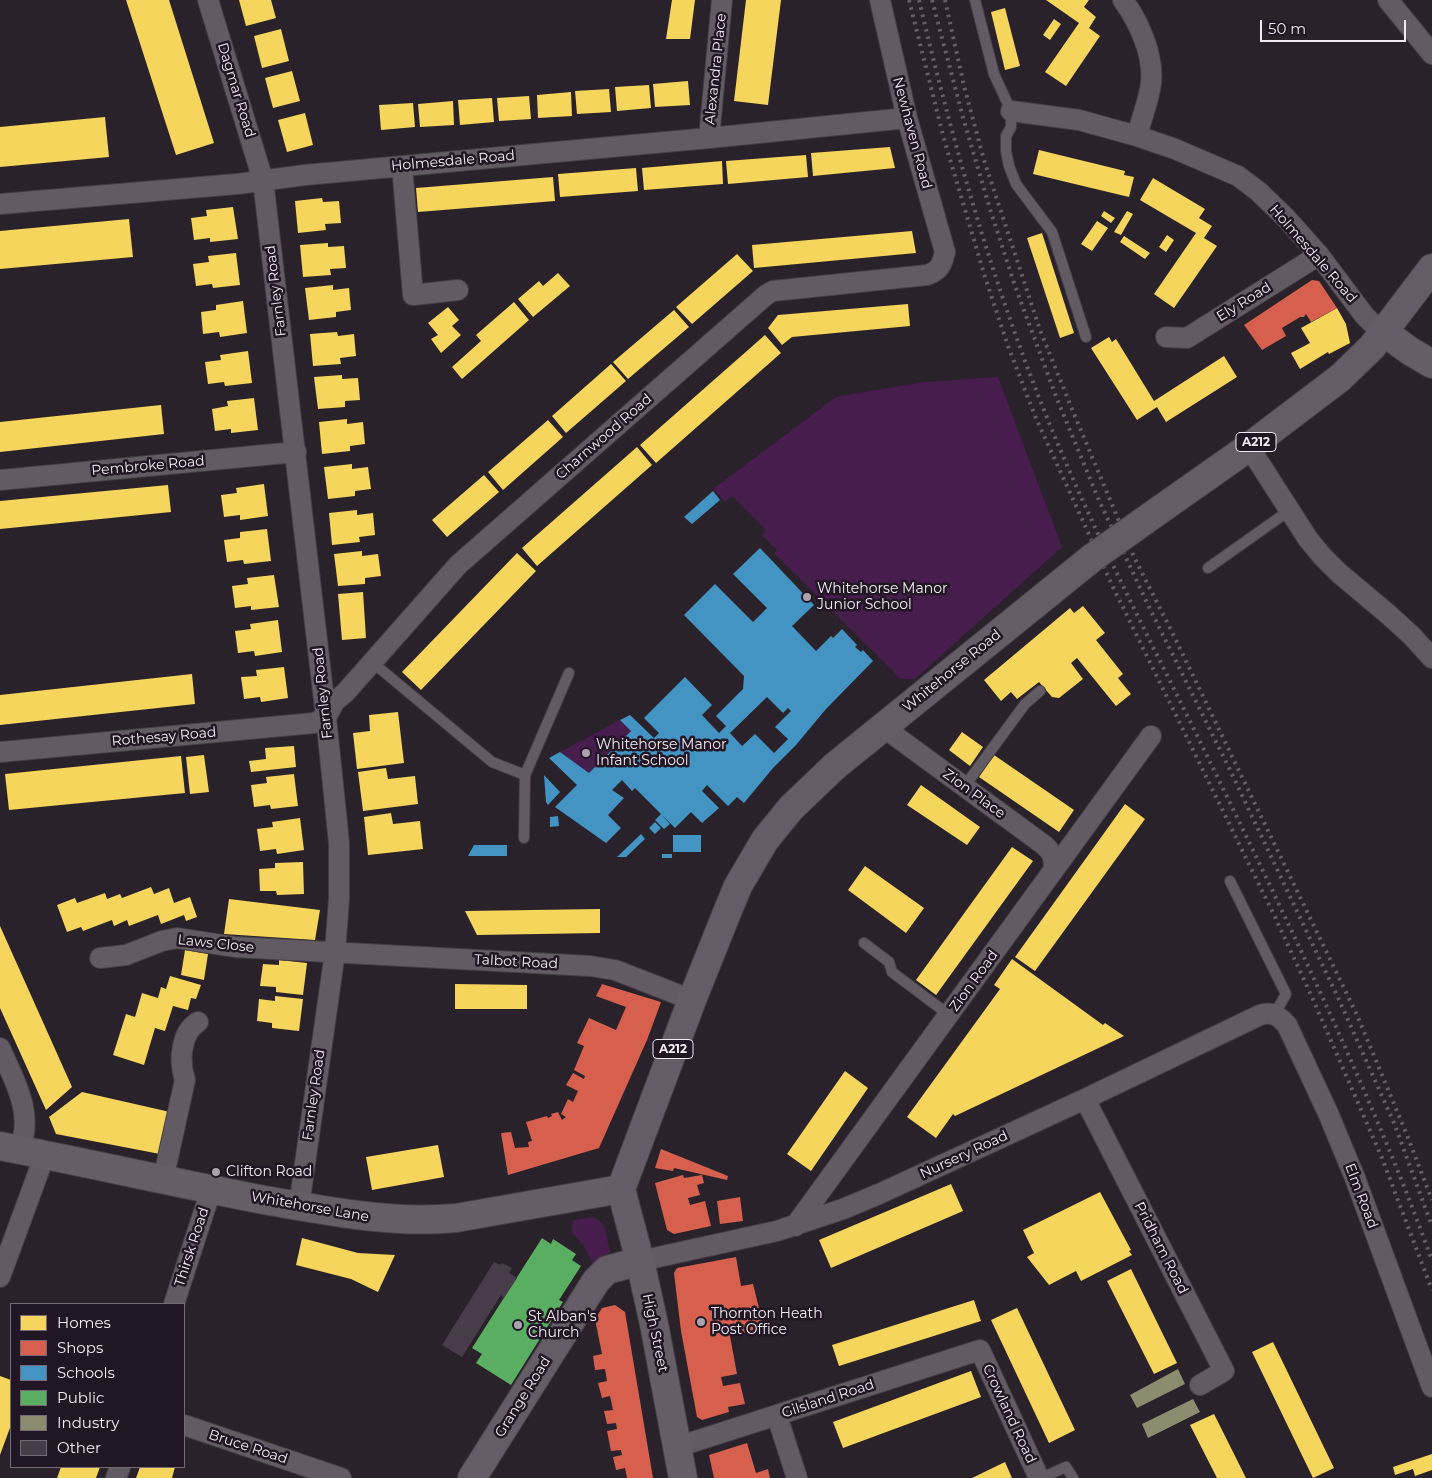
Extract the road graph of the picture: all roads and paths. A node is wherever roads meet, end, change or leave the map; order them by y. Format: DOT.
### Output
graph roads {
  1 [pos="208,0"];
  2 [pos="722,0"];
  3 [pos="880,0"];
  4 [pos="974,0"];
  5 [pos="1123,0"];
  6 [pos="1388,0"];
  7 [pos="1432,54"];
  8 [pos="1011,112"];
  9 [pos="907,118"];
  10 [pos="1137,136"];
  11 [pos="709,138"];
  12 [pos="402,166"];
  13 [pos="263,180"];
  14 [pos="0,204"];
  15 [pos="1319,255"];
  16 [pos="942,266"];
  17 [pos="1432,268"];
  18 [pos="458,290"];
  19 [pos="1384,332"];
  20 [pos="1086,337"];
  21 [pos="1166,338"];
  22 [pos="1432,364"];
  23 [pos="1249,447"];
  24 [pos="296,452"];
  25 [pos="0,480"];
  26 [pos="1290,510"];
  27 [pos="1208,568"];
  28 [pos="1432,658"];
  29 [pos="372,662"];
  30 [pos="569,673"];
  31 [pos="1040,691"];
  32 [pos="326,717"];
  33 [pos="882,727"];
  34 [pos="1150,736"];
  35 [pos="0,752"];
  36 [pos="525,775"];
  37 [pos="964,787"];
  38 [pos="524,838"];
  39 [pos="1054,868"];
  40 [pos="1230,882"];
  41 [pos="864,943"];
  42 [pos="335,952"];
  43 [pos="100,958"];
  44 [pos="692,1000"];
  45 [pos="1275,1014"];
  46 [pos="949,1016"];
  47 [pos="198,1022"];
  48 [pos="0,1048"];
  49 [pos="1085,1099"];
  50 [pos="20,1150"];
  51 [pos="163,1180"];
  52 [pos="621,1189"];
  53 [pos="211,1190"];
  54 [pos="299,1206"];
  55 [pos="795,1226"];
  56 [pos="640,1261"];
  57 [pos="0,1277"];
  58 [pos="174,1303"];
  59 [pos="980,1350"];
  60 [pos="1200,1385"];
  61 [pos="1432,1387"];
  62 [pos="777,1416"];
  63 [pos="185,1426"];
  64 [pos="676,1447"];
  65 [pos="341,1478"];
  66 [pos="472,1478"];
  67 [pos="683,1478"];
  68 [pos="797,1478"];
  69 [pos="1040,1478"];
  70 [pos="1074,1478"];
  1 -- 13 [label="street, Dagmar Road"];
  2 -- 11 [label="street, Alexandra Place"];
  3 -- 9 [label="street, Newhaven Road"];
  4 -- 8 [label="lane"];
  5 -- 10 [label="street"];
  6 -- 7 [label="street"];
  8 -- 10 [label="street, Holmesdale Road"];
  8 -- 20 [label="lane"];
  9 -- 11 [label="street, Holmesdale Road"];
  9 -- 16 [label="street, Newhaven Road"];
  10 -- 15 [label="street, Holmesdale Road"];
  11 -- 12 [label="street, Holmesdale Road"];
  12 -- 13 [label="street, Holmesdale Road"];
  12 -- 18 [label="street"];
  13 -- 14 [label="street, Holmesdale Road"];
  13 -- 24 [label="street, Farnley Road"];
  15 -- 19 [label="street, Holmesdale Road"];
  15 -- 21 [label="street, Ely Road"];
  16 -- 29 [label="street, Charnwood Road"];
  17 -- 19 [label="main road, Whitehorse Road / A212"];
  19 -- 22 [label="main road"];
  19 -- 23 [label="main road, Whitehorse Road / A212"];
  23 -- 26 [label="street"];
  23 -- 33 [label="main road, Whitehorse Road / A212, bridge"];
  24 -- 25 [label="street, Pembroke Road"];
  24 -- 32 [label="street, Farnley Road"];
  26 -- 27 [label="lane"];
  26 -- 28 [label="street"];
  29 -- 32 [label="street, Charnwood Road"];
  29 -- 36 [label="lane"];
  30 -- 36 [label="lane"];
  31 -- 37 [label="lane"];
  32 -- 35 [label="street, Rothesay Road"];
  32 -- 42 [label="street, Farnley Road"];
  33 -- 37 [label="street, Zion Place"];
  33 -- 44 [label="main road, Whitehorse Road / A212"];
  34 -- 39 [label="street, Zion Road"];
  36 -- 38 [label="lane"];
  37 -- 39 [label="street, Zion Place"];
  39 -- 46 [label="street, Zion Road"];
  40 -- 45 [label="lane"];
  41 -- 46 [label="lane"];
  42 -- 43 [label="street, Laws Close"];
  42 -- 44 [label="street, Talbot Road"];
  42 -- 54 [label="street, Farnley Road"];
  44 -- 52 [label="main road, Whitehorse Road / A212"];
  45 -- 49 [label="street, Nursery Road"];
  45 -- 61 [label="street, Elm Road"];
  46 -- 55 [label="street, Zion Road"];
  47 -- 51 [label="street"];
  48 -- 50 [label="street"];
  49 -- 55 [label="street, Nursery Road"];
  49 -- 60 [label="street, Pridham Road"];
  50 -- 51 [label="main road, Whitehorse Lane"];
  50 -- 57 [label="street"];
  51 -- 53 [label="main road, Whitehorse Lane"];
  52 -- 54 [label="main road, Whitehorse Lane"];
  52 -- 56 [label="main road, High Street"];
  53 -- 54 [label="main road, Whitehorse Lane"];
  53 -- 58 [label="street, Thirsk Road"];
  55 -- 56 [label="street, Nursery Road"];
  56 -- 64 [label="main road, High Street"];
  56 -- 66 [label="main road, Grange Road"];
  59 -- 62 [label="street, Gilsland Road"];
  59 -- 69 [label="street, Crowland Road"];
  62 -- 64 [label="street, Gilsland Road"];
  62 -- 68 [label="street"];
  63 -- 65 [label="street, Bruce Road"];
  64 -- 67 [label="main road, High Street"];
  69 -- 70 [label="lane"];
}
